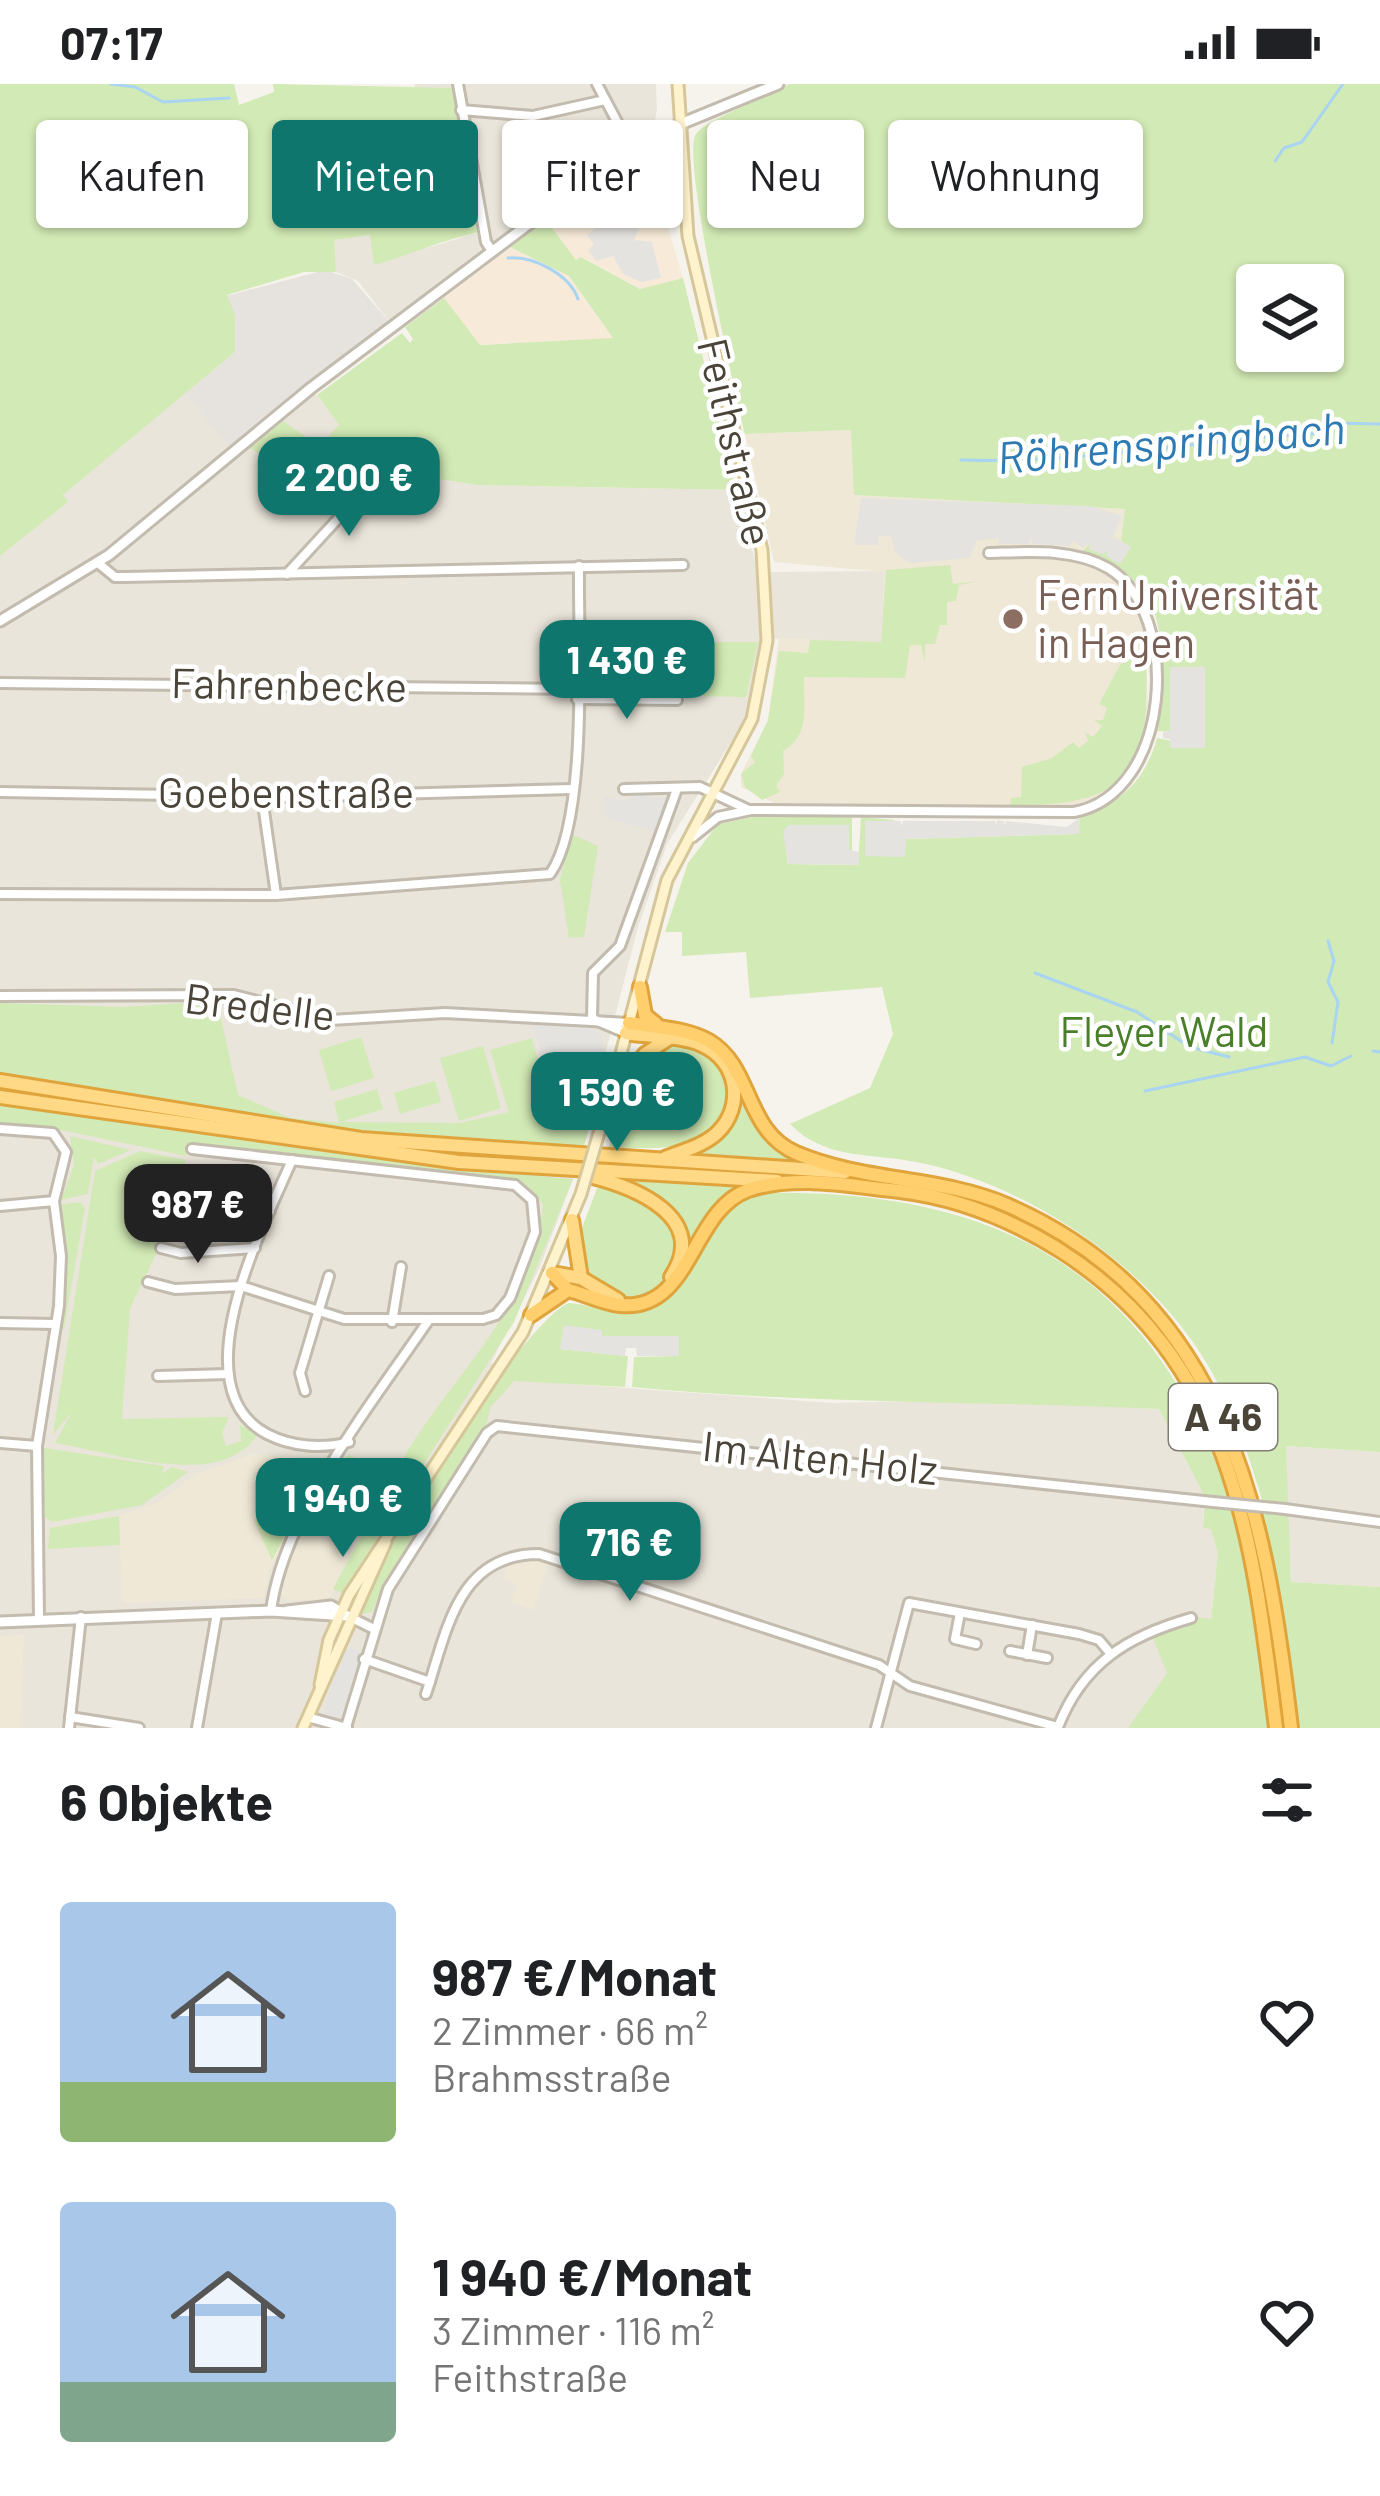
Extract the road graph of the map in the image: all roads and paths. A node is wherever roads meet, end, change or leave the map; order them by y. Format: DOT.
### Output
graph roads {
  1 [pos="458,84"];
  2 [pos="597,84"];
  3 [pos="678,84"];
  4 [pos="778,84"];
  5 [pos="605,100"];
  6 [pos="461,110"];
  7 [pos="616,120"];
  8 [pos="678,120"];
  9 [pos="683,123"];
  10 [pos="683,180"];
  11 [pos="524,228"];
  12 [pos="492,251"];
  13 [pos="380,473"];
  14 [pos="989,553"];
  15 [pos="98,562"];
  16 [pos="579,566"];
  17 [pos="682,566"];
  18 [pos="286,575"];
  19 [pos="0,621"];
  20 [pos="0,683"];
  21 [pos="577,694"];
  22 [pos="677,700"];
  23 [pos="624,789"];
  24 [pos="572,790"];
  25 [pos="676,790"];
  26 [pos="713,791"];
  27 [pos="0,792"];
  28 [pos="262,796"];
  29 [pos="751,810"];
  30 [pos="679,850"];
  31 [pos="0,894"];
  32 [pos="276,895"];
  33 [pos="640,987"];
  34 [pos="0,996"];
  35 [pos="592,1018"];
  36 [pos="628,1028"];
  37 [pos="668,1034"];
  38 [pos="0,1081"];
  39 [pos="0,1097"];
  40 [pos="608,1102"];
  41 [pos="0,1129"];
  42 [pos="192,1149"];
  43 [pos="292,1160"];
  44 [pos="658,1160"];
  45 [pos="559,1168"];
  46 [pos="851,1173"];
  47 [pos="777,1181"];
  48 [pos="54,1202"];
  49 [pos="181,1205"];
  50 [pos="0,1206"];
  51 [pos="270,1211"];
  52 [pos="572,1220"];
  53 [pos="161,1248"];
  54 [pos="255,1248"];
  55 [pos="401,1267"];
  56 [pos="552,1273"];
  57 [pos="329,1276"];
  58 [pos="581,1278"];
  59 [pos="148,1282"];
  60 [pos="241,1286"];
  61 [pos="568,1289"];
  62 [pos="322,1312"];
  63 [pos="531,1315"];
  64 [pos="428,1321"];
  65 [pos="392,1322"];
  66 [pos="0,1323"];
  67 [pos="55,1324"];
  68 [pos="228,1374"];
  69 [pos="158,1376"];
  70 [pos="304,1391"];
  71 [pos="349,1442"];
  72 [pos="0,1443"];
  73 [pos="38,1446"];
  74 [pos="280,1470"];
  75 [pos="326,1478"];
  76 [pos="1380,1522"];
  77 [pos="271,1611"];
  78 [pos="217,1613"];
  79 [pos="960,1613"];
  80 [pos="342,1615"];
  81 [pos="81,1617"];
  82 [pos="1191,1618"];
  83 [pos="39,1619"];
  84 [pos="0,1622"];
  85 [pos="1032,1625"];
  86 [pos="373,1628"];
  87 [pos="976,1643"];
  88 [pos="1010,1652"];
  89 [pos="1110,1653"];
  90 [pos="1027,1655"];
  91 [pos="1047,1658"];
  92 [pos="364,1659"];
  93 [pos="892,1672"];
  94 [pos="430,1682"];
  95 [pos="426,1694"];
  96 [pos="69,1723"];
  97 [pos="1283,1724"];
  98 [pos="309,1725"];
  99 [pos="1058,1727"];
  100 [pos="139,1728"];
  101 [pos="197,1728"];
  102 [pos="346,1728"];
  103 [pos="876,1728"];
  1 -- 6 [label="street"];
  2 -- 5 [label="street"];
  3 -- 8 [label="main road, Feithstraße"];
  4 -- 9 [label="street"];
  5 -- 6 [label="street"];
  5 -- 7 [label="street"];
  6 -- 12 [label="street"];
  10 -- 26 [label="main road, Feithstraße"];
  11 -- 12 [label="street"];
  12 -- 15 [label="street"];
  13 -- 18 [label="street"];
  14 -- 29 [label="street"];
  15 -- 18 [label="street"];
  15 -- 19 [label="street"];
  16 -- 17 [label="street"];
  16 -- 18 [label="street"];
  16 -- 21 [label="street"];
  20 -- 21 [label="street, Fahrenbecke"];
  21 -- 22 [label="street, Fahrenbecke"];
  21 -- 24 [label="street"];
  23 -- 25 [label="street"];
  24 -- 28 [label="street, Goebenstraße"];
  24 -- 32 [label="street"];
  25 -- 26 [label="street"];
  25 -- 35 [label="street"];
  26 -- 29 [label="street"];
  26 -- 30 [label="main road, Feithstraße"];
  27 -- 28 [label="street, Goebenstraße"];
  28 -- 32 [label="street"];
  29 -- 30 [label="street"];
  30 -- 33 [label="main road, Feithstraße"];
  31 -- 32 [label="street"];
  33 -- 36 [label="main road, Feithstraße"];
  33 -- 37 [label="highway"];
  34 -- 35 [label="street, Bredelle"];
  35 -- 36 [label="street, Bredelle"];
  36 -- 37 [label="highway"];
  36 -- 40 [label="main road, Feithstraße"];
  37 -- 40 [label="highway"];
  37 -- 44 [label="highway"];
  37 -- 46 [label="highway"];
  38 -- 44 [label="highway"];
  39 -- 45 [label="highway"];
  40 -- 52 [label="main road, Feithstraße, bridge"];
  41 -- 48 [label="street"];
  42 -- 43 [label="street"];
  43 -- 51 [label="street"];
  43 -- 64 [label="street"];
  44 -- 46 [label="highway"];
  45 -- 47 [label="highway"];
  45 -- 58 [label="highway"];
  46 -- 97 [label="highway, A 46"];
  47 -- 61 [label="highway"];
  47 -- 97 [label="highway, A 46"];
  48 -- 50 [label="street"];
  48 -- 67 [label="street"];
  49 -- 51 [label="street"];
  51 -- 54 [label="street"];
  52 -- 56 [label="main road, Feithstraße"];
  52 -- 58 [label="highway"];
  53 -- 54 [label="street"];
  54 -- 60 [label="street"];
  55 -- 65 [label="street"];
  56 -- 58 [label="highway"];
  56 -- 61 [label="highway"];
  56 -- 63 [label="main road, Feithstraße"];
  57 -- 62 [label="street"];
  59 -- 60 [label="street"];
  60 -- 62 [label="street"];
  60 -- 68 [label="street"];
  61 -- 63 [label="highway"];
  62 -- 65 [label="street"];
  62 -- 70 [label="street"];
  63 -- 80 [label="main road, Feithstraße"];
  64 -- 65 [label="street"];
  64 -- 71 [label="street"];
  66 -- 67 [label="street"];
  67 -- 73 [label="street"];
  68 -- 69 [label="street"];
  68 -- 71 [label="street"];
  71 -- 75 [label="street"];
  72 -- 73 [label="street"];
  73 -- 83 [label="street"];
  74 -- 75 [label="street"];
  75 -- 77 [label="street"];
  76 -- 86 [label="street, Im Alten Holz, bridge"];
  77 -- 78 [label="street"];
  77 -- 80 [label="street"];
  78 -- 81 [label="street"];
  78 -- 101 [label="street"];
  79 -- 85 [label="street"];
  79 -- 87 [label="street"];
  79 -- 93 [label="street"];
  80 -- 86 [label="street"];
  80 -- 98 [label="main road, Feithstraße"];
  81 -- 83 [label="street"];
  81 -- 96 [label="street"];
  82 -- 89 [label="street"];
  83 -- 84 [label="street"];
  85 -- 89 [label="street"];
  85 -- 90 [label="street"];
  86 -- 92 [label="street, Im Alten Holz"];
  88 -- 90 [label="street"];
  89 -- 99 [label="street"];
  90 -- 91 [label="street"];
  92 -- 94 [label="street"];
  92 -- 102 [label="street, Im Alten Holz"];
  93 -- 94 [label="street"];
  93 -- 99 [label="street"];
  93 -- 103 [label="street"];
  94 -- 95 [label="street"];
  96 -- 100 [label="street"];
  98 -- 102 [label="street"];
}
